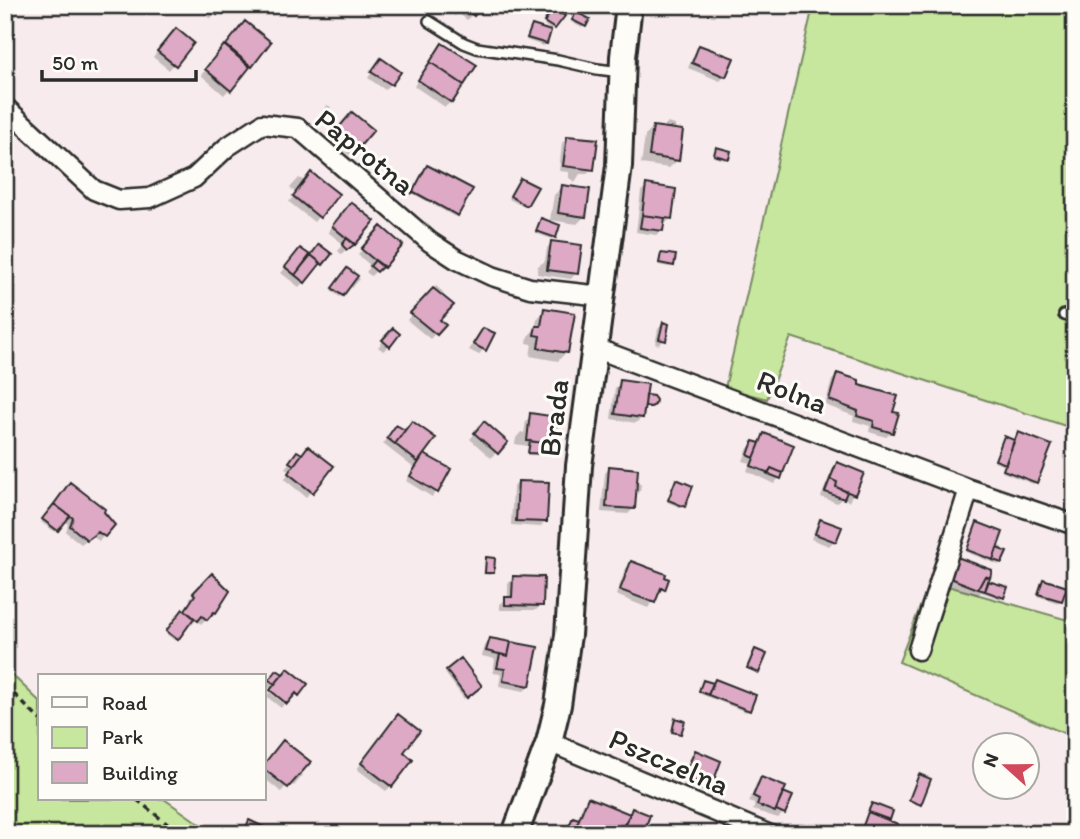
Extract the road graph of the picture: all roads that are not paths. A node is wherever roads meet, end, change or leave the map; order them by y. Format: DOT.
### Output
graph roads {
  1 [pos="629,5"];
  2 [pos="429,21"];
  3 [pos="623,72"];
  4 [pos="5,107"];
  5 [pos="602,296"];
  6 [pos="1064,315"];
  7 [pos="1075,319"];
  8 [pos="595,348"];
  9 [pos="969,489"];
  10 [pos="1075,525"];
  11 [pos="918,650"];
  12 [pos="550,742"];
  13 [pos="515,834"];
  14 [pos="768,834"];
  1 -- 3 [label="street, Brada"];
  2 -- 3 [label="lane"];
  3 -- 5 [label="street, Brada"];
  4 -- 5 [label="street, Paprotna"];
  5 -- 8 [label="street, Brada"];
  6 -- 7 [label="lane"];
  8 -- 9 [label="street, Rolna"];
  8 -- 12 [label="street, Brada"];
  9 -- 10 [label="street, Rolna"];
  9 -- 11 [label="street"];
  12 -- 13 [label="street, Brada"];
  12 -- 14 [label="street, Pszczelna"];
}
